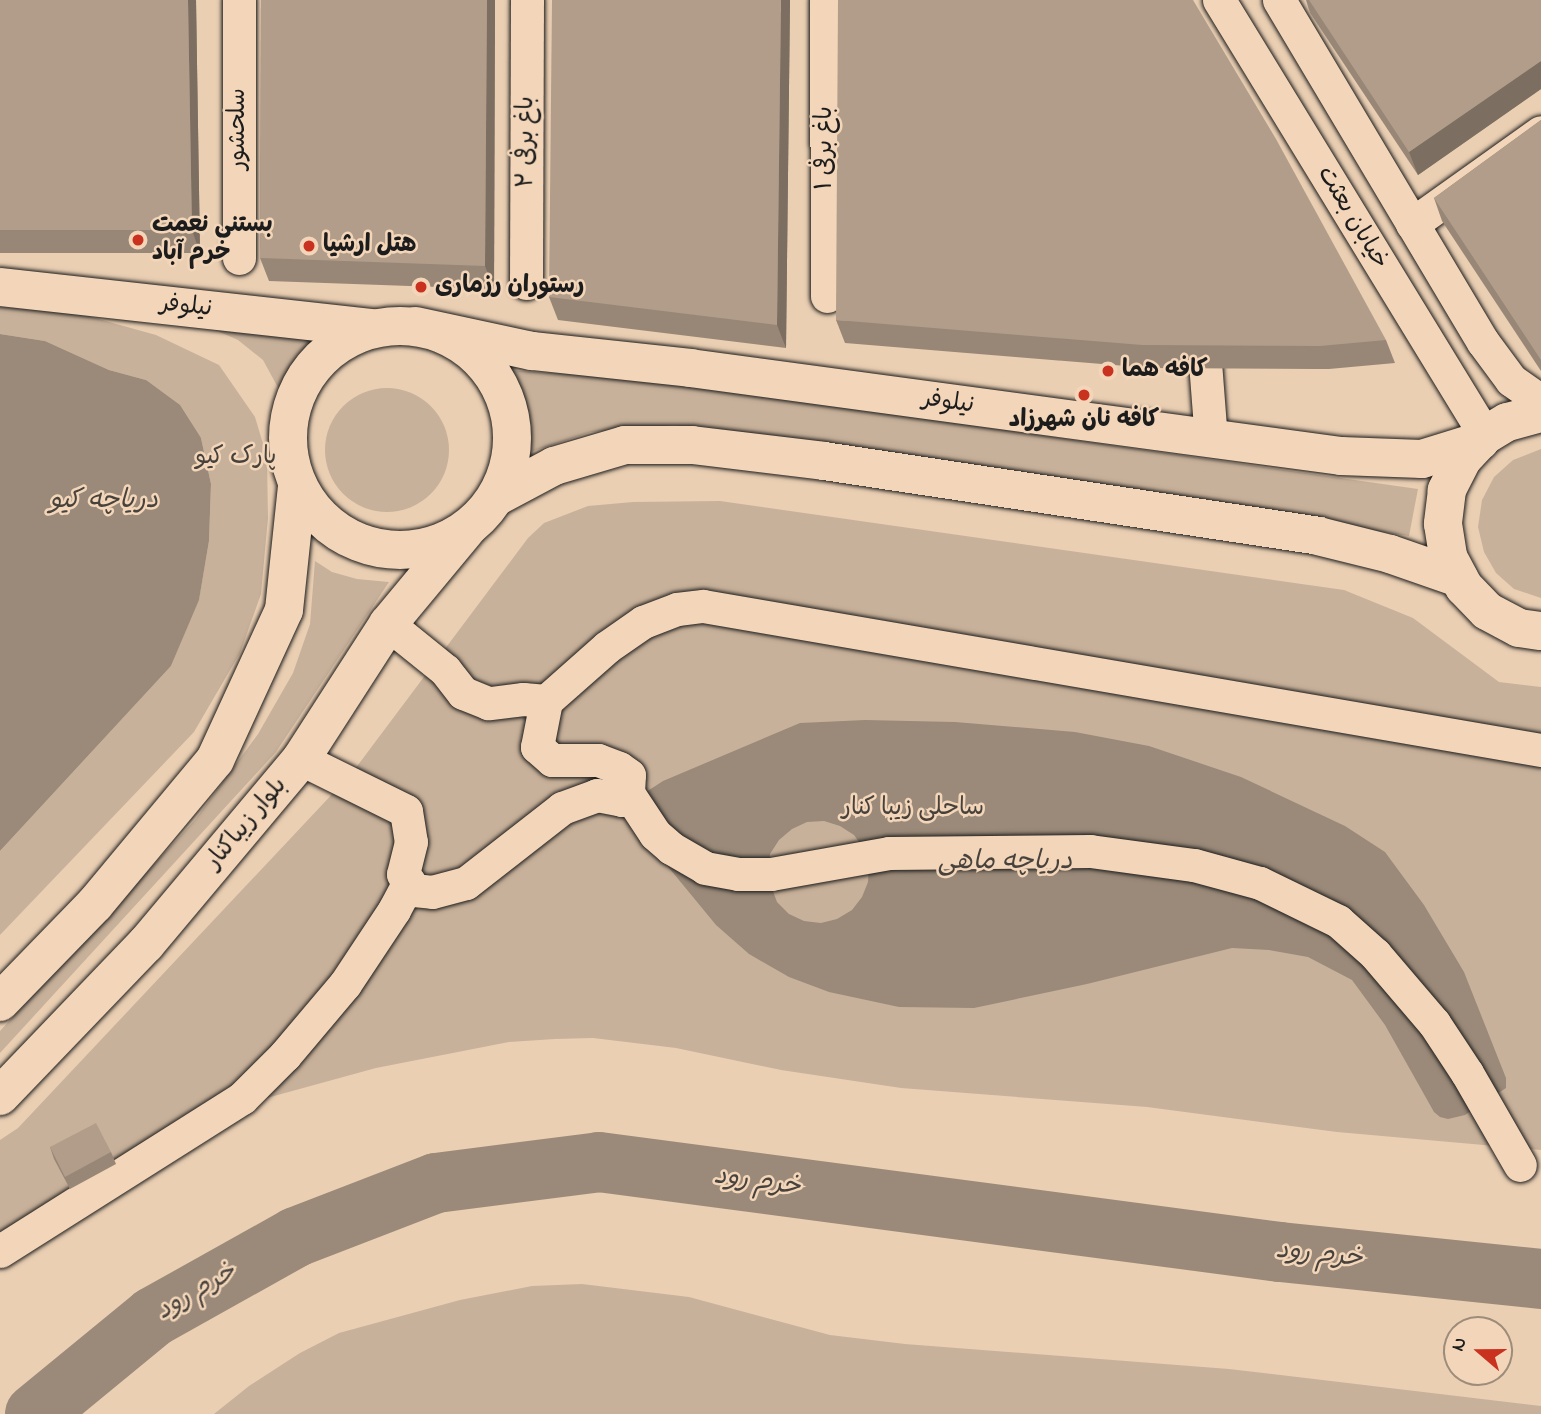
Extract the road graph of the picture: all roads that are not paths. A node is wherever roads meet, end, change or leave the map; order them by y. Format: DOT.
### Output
graph roads {
  1 [pos="239,0"];
  2 [pos="527,0"];
  3 [pos="826,0"];
  4 [pos="1219,0"];
  5 [pos="1288,3"];
  6 [pos="1541,132"];
  7 [pos="1412,224"];
  8 [pos="239,258"];
  9 [pos="526,283"];
  10 [pos="0,286"];
  11 [pos="1198,287"];
  12 [pos="827,296"];
  13 [pos="416,326"];
  14 [pos="372,328"];
  15 [pos="1541,401"];
  16 [pos="1541,413"];
  17 [pos="1483,438"];
  18 [pos="1211,439"];
  19 [pos="297,486"];
  20 [pos="496,497"];
  21 [pos="466,530"];
  22 [pos="1459,578"];
  23 [pos="388,624"];
  24 [pos="1541,631"];
  25 [pos="546,701"];
  26 [pos="1541,750"];
  27 [pos="301,759"];
  28 [pos="631,796"];
  29 [pos="409,882"];
  30 [pos="0,1002"];
  31 [pos="0,1096"];
  32 [pos="1520,1165"];
  33 [pos="0,1251"];
  1 -- 8 [label="street, سلحشور"];
  2 -- 9 [label="street, باغ برفی ۲"];
  3 -- 12 [label="street, باغ برفی ۱"];
  4 -- 17 [label="street, خیابان بعثت"];
  5 -- 7 [label="street, خیابان بعثت"];
  6 -- 7 [label="street"];
  7 -- 15 [label="street, خیابان بعثت"];
  10 -- 14 [label="main road, نیلوفر"];
  11 -- 18 [label="street"];
  13 -- 14 [label="main road"];
  13 -- 18 [label="main road, نیلوفر"];
  13 -- 20 [label="main road"];
  14 -- 19 [label="main road"];
  16 -- 17 [label="main road, نیلوفر"];
  17 -- 18 [label="main road, نیلوفر"];
  17 -- 22 [label="main road"];
  19 -- 21 [label="main road"];
  19 -- 30 [label="main road"];
  20 -- 21 [label="main road"];
  20 -- 22 [label="main road"];
  21 -- 23 [label="main road, بلوار زیباکنار"];
  22 -- 24 [label="main road"];
  23 -- 25 [label="street"];
  23 -- 27 [label="main road, بلوار زیباکنار"];
  25 -- 26 [label="street"];
  25 -- 28 [label="street"];
  27 -- 29 [label="street"];
  27 -- 31 [label="main road, بلوار زیباکنار"];
  28 -- 29 [label="street"];
  28 -- 32 [label="street"];
  29 -- 33 [label="street"];
}
